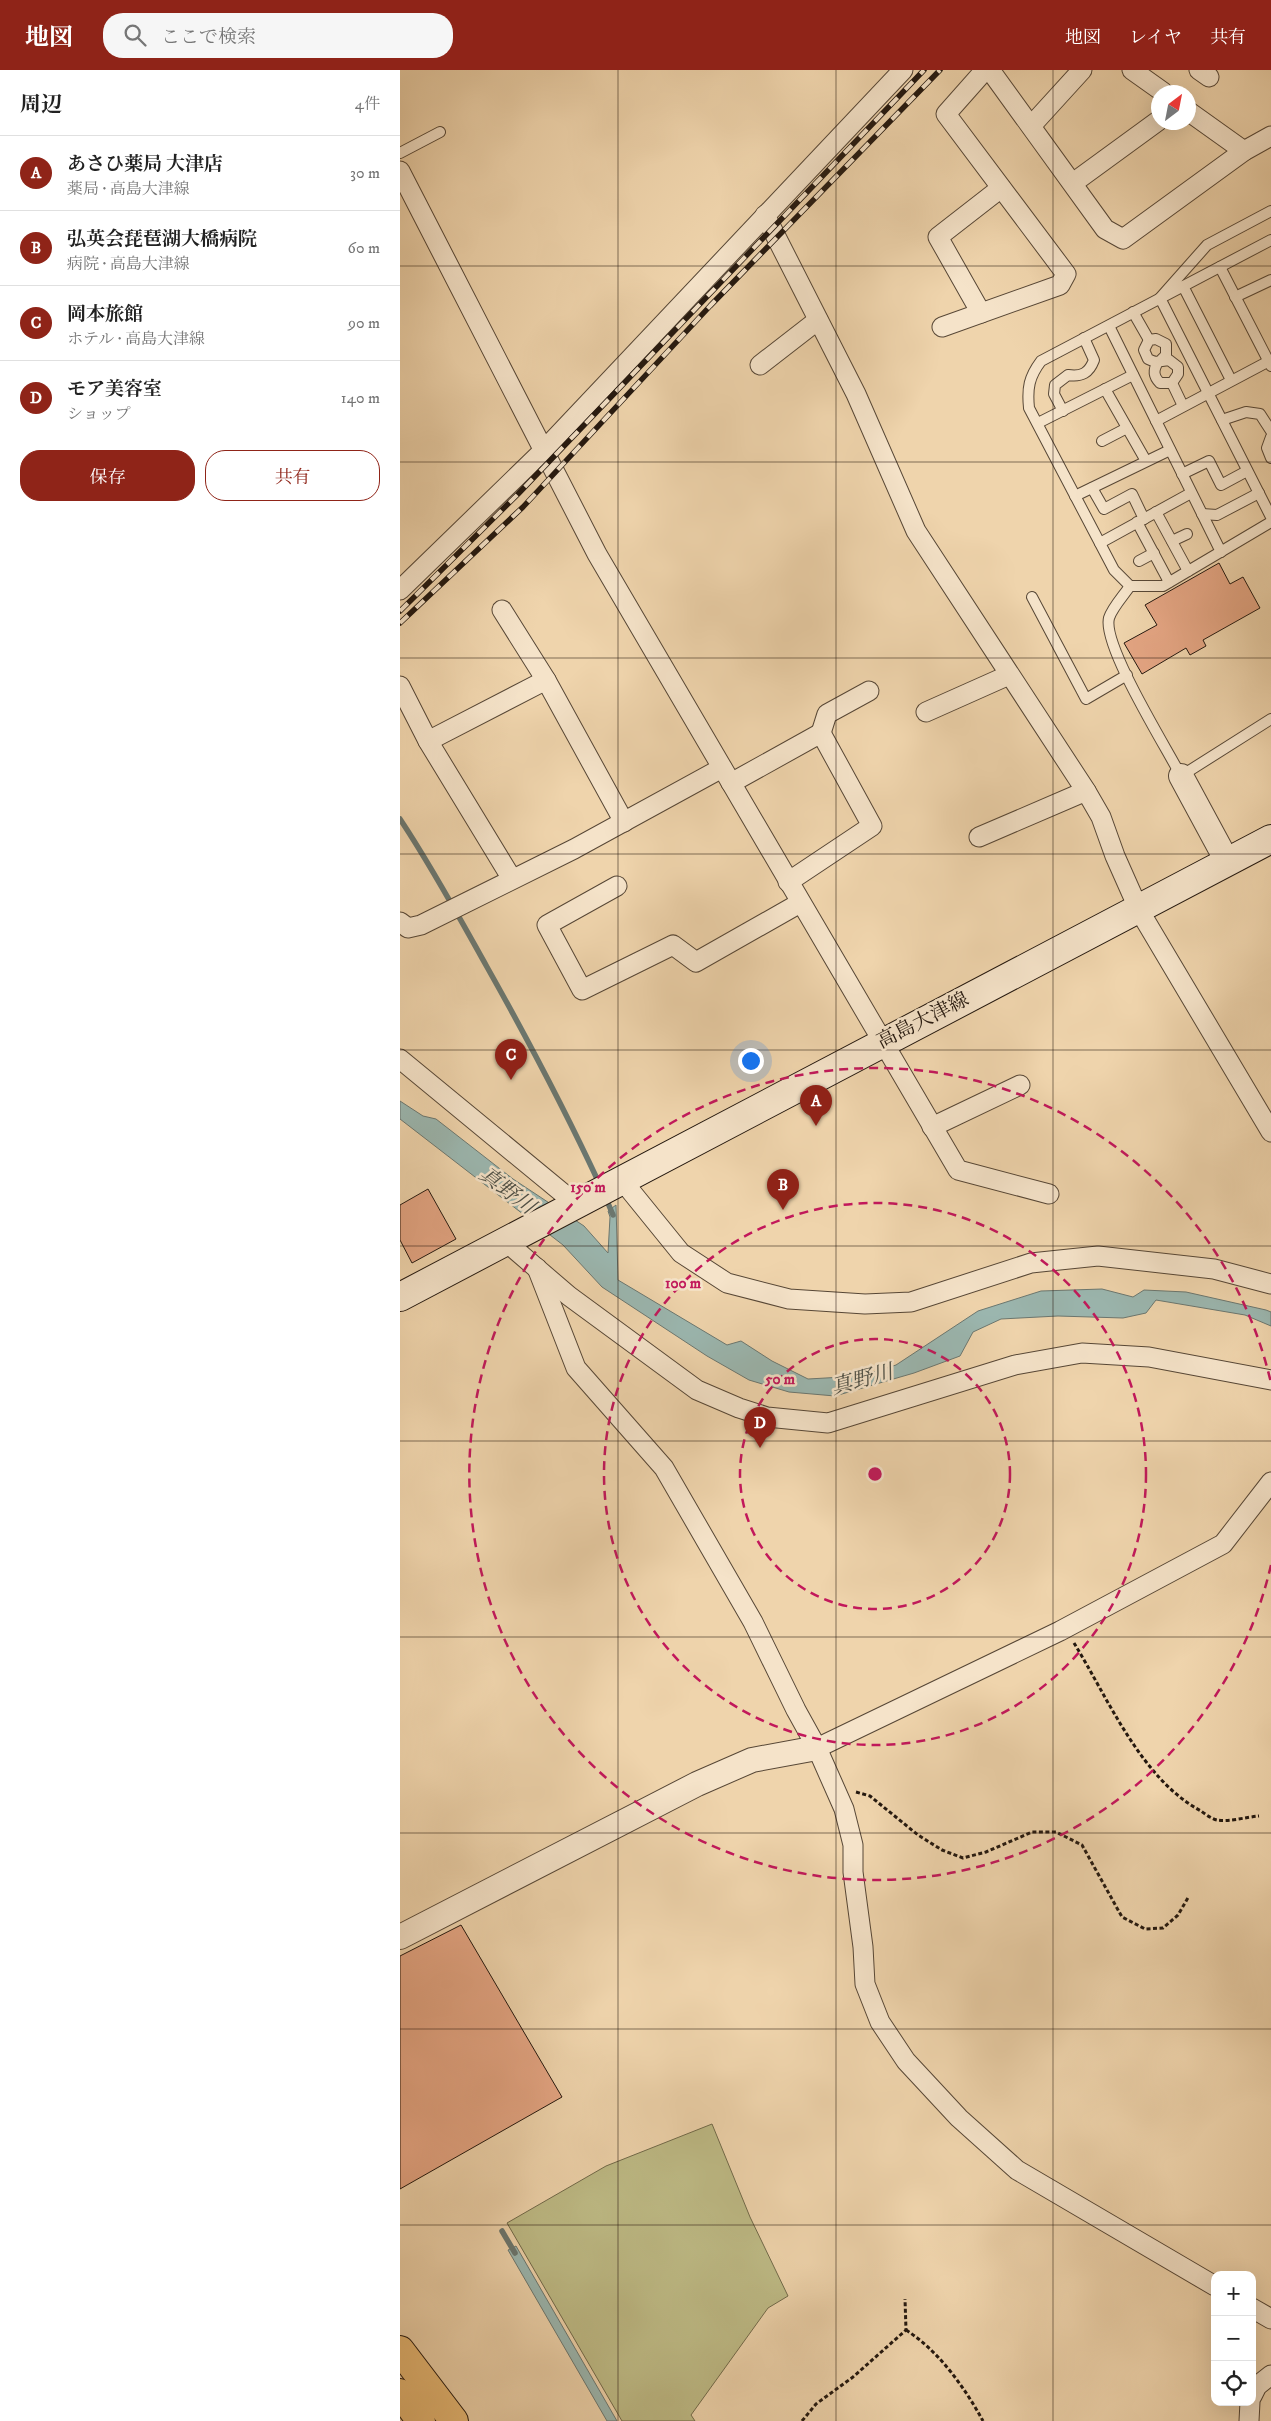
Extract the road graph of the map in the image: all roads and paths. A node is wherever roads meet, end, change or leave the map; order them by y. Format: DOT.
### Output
graph roads {
  1 [pos="903,70"];
  2 [pos="985,70"];
  3 [pos="990,70"];
  4 [pos="1082,70"];
  5 [pos="1132,70"];
  6 [pos="1153,85"];
  7 [pos="1196,117"];
  8 [pos="1031,126"];
  9 [pos="1151,126"];
  10 [pos="440,132"];
  11 [pos="1271,136"];
  12 [pos="1244,151"];
  13 [pos="400,154"];
  14 [pos="400,171"];
  15 [pos="1073,183"];
  16 [pos="1001,188"];
  17 [pos="1271,211"];
  18 [pos="765,215"];
  19 [pos="1271,240"];
  20 [pos="1220,267"];
  21 [pos="1271,280"];
  22 [pos="1183,286"];
  23 [pos="1235,297"];
  24 [pos="1160,298"];
  25 [pos="1133,312"];
  26 [pos="981,313"];
  27 [pos="818,320"];
  28 [pos="1109,326"];
  29 [pos="942,327"];
  30 [pos="1084,338"];
  31 [pos="1149,340"];
  32 [pos="1160,361"];
  33 [pos="1270,362"];
  34 [pos="760,365"];
  35 [pos="1133,375"];
  36 [pos="1232,380"];
  37 [pos="1172,383"];
  38 [pos="1105,390"];
  39 [pos="1208,392"];
  40 [pos="1183,406"];
  41 [pos="1062,411"];
  42 [pos="1222,420"];
  43 [pos="1156,421"];
  44 [pos="1038,423"];
  45 [pos="1127,428"];
  46 [pos="1271,430"];
  47 [pos="1271,437"];
  48 [pos="1102,441"];
  49 [pos="544,450"];
  50 [pos="1170,450"];
  51 [pos="1271,458"];
  52 [pos="1146,461"];
  53 [pos="1248,470"];
  54 [pos="1182,474"];
  55 [pos="1092,488"];
  56 [pos="1191,493"];
  57 [pos="1259,493"];
  58 [pos="1075,496"];
  59 [pos="1156,512"];
  60 [pos="1202,514"];
  61 [pos="1271,517"];
  62 [pos="1141,521"];
  63 [pos="1271,522"];
  64 [pos="1186,534"];
  65 [pos="1172,541"];
  66 [pos="1100,543"];
  67 [pos="1221,552"];
  68 [pos="1154,553"];
  69 [pos="1138,561"];
  70 [pos="1188,571"];
  71 [pos="1169,582"];
  72 [pos="1130,586"];
  73 [pos="400,590"];
  74 [pos="1032,597"];
  75 [pos="502,610"];
  76 [pos="1009,675"];
  77 [pos="1127,675"];
  78 [pos="546,680"];
  79 [pos="400,686"];
  80 [pos="869,691"];
  81 [pos="926,712"];
  82 [pos="1271,719"];
  83 [pos="821,733"];
  84 [pos="428,742"];
  85 [pos="726,775"];
  86 [pos="1181,776"];
  87 [pos="1086,792"];
  88 [pos="624,822"];
  89 [pos="979,837"];
  90 [pos="1271,839"];
  91 [pos="1228,863"];
  92 [pos="512,879"];
  93 [pos="788,882"];
  94 [pos="617,886"];
  95 [pos="800,903"];
  96 [pos="1138,910"];
  97 [pos="400,922"];
  98 [pos="882,1043"];
  99 [pos="400,1059"];
  100 [pos="1020,1085"];
  101 [pos="932,1127"];
  102 [pos="1271,1132"];
  103 [pos="621,1179"];
  104 [pos="1049,1194"];
  105 [pos="576,1204"];
  106 [pos="510,1238"];
  107 [pos="537,1268"];
  108 [pos="1271,1284"];
  109 [pos="400,1297"];
  110 [pos="1271,1380"];
  111 [pos="1271,1482"];
  112 [pos="1060,1631"];
  113 [pos="817,1748"];
  114 [pos="836,1792"];
  115 [pos="1259,1816"];
  116 [pos="1189,1896"];
  117 [pos="400,1937"];
  118 [pos="1211,2284"];
  119 [pos="905,2299"];
  120 [pos="1256,2310"];
  121 [pos="1271,2319"];
  122 [pos="906,2330"];
  123 [pos="400,2350"];
  124 [pos="1271,2375"];
  125 [pos="1256,2388"];
  126 [pos="400,2393"];
  127 [pos="1250,2406"];
  128 [pos="421,2421"];
  129 [pos="454,2421"];
  130 [pos="802,2421"];
  131 [pos="983,2421"];
  132 [pos="1249,2421"];
  1 -- 18 [label="street"];
  2 -- 16 [label="street"];
  3 -- 8 [label="street"];
  4 -- 8 [label="street"];
  5 -- 6 [label="street"];
  7 -- 12 [label="street"];
  8 -- 15 [label="street"];
  9 -- 15 [label="street"];
  10 -- 13 [label="lane"];
  11 -- 12 [label="street"];
  12 -- 15 [label="street"];
  14 -- 49 [label="street"];
  16 -- 26 [label="street"];
  16 -- 26 [label="street"];
  17 -- 24 [label="lane"];
  18 -- 27 [label="street"];
  18 -- 49 [label="street"];
  19 -- 20 [label="lane"];
  20 -- 22 [label="lane"];
  20 -- 23 [label="lane"];
  21 -- 23 [label="lane"];
  22 -- 24 [label="lane"];
  22 -- 36 [label="lane"];
  23 -- 33 [label="lane"];
  24 -- 25 [label="lane"];
  24 -- 39 [label="lane"];
  25 -- 28 [label="lane"];
  25 -- 31 [label="lane"];
  26 -- 29 [label="street"];
  27 -- 34 [label="street"];
  27 -- 76 [label="street"];
  28 -- 30 [label="lane"];
  28 -- 35 [label="lane"];
  30 -- 41 [label="lane"];
  30 -- 44 [label="lane"];
  31 -- 32 [label="lane"];
  31 -- 32 [label="lane"];
  32 -- 37 [label="lane"];
  32 -- 37 [label="lane"];
  33 -- 36 [label="lane"];
  35 -- 38 [label="lane"];
  35 -- 43 [label="lane"];
  36 -- 39 [label="lane"];
  37 -- 40 [label="lane"];
  38 -- 41 [label="lane"];
  38 -- 45 [label="lane"];
  39 -- 40 [label="lane"];
  39 -- 42 [label="lane"];
  40 -- 43 [label="lane"];
  41 -- 44 [label="lane"];
  42 -- 46 [label="lane"];
  42 -- 53 [label="lane"];
  43 -- 50 [label="lane"];
  44 -- 58 [label="lane"];
  45 -- 48 [label="lane"];
  45 -- 52 [label="lane"];
  47 -- 51 [label="lane"];
  49 -- 73 [label="street"];
  49 -- 85 [label="street"];
  50 -- 52 [label="lane"];
  50 -- 54 [label="lane"];
  52 -- 55 [label="lane"];
  53 -- 54 [label="lane"];
  53 -- 57 [label="lane"];
  54 -- 56 [label="lane"];
  55 -- 58 [label="lane"];
  55 -- 62 [label="lane"];
  56 -- 59 [label="lane"];
  56 -- 60 [label="lane"];
  57 -- 60 [label="lane"];
  57 -- 61 [label="lane"];
  58 -- 66 [label="lane"];
  59 -- 62 [label="lane"];
  59 -- 65 [label="lane"];
  60 -- 67 [label="lane"];
  62 -- 66 [label="lane"];
  62 -- 68 [label="lane"];
  63 -- 67 [label="lane"];
  64 -- 65 [label="lane"];
  65 -- 70 [label="lane"];
  66 -- 72 [label="lane"];
  67 -- 70 [label="lane"];
  68 -- 69 [label="lane"];
  68 -- 71 [label="lane"];
  70 -- 71 [label="lane"];
  71 -- 72 [label="lane"];
  72 -- 77 [label="lane"];
  74 -- 77 [label="lane"];
  75 -- 78 [label="street"];
  76 -- 81 [label="street"];
  76 -- 87 [label="street"];
  77 -- 86 [label="lane"];
  78 -- 84 [label="street"];
  78 -- 88 [label="street"];
  79 -- 84 [label="street"];
  80 -- 83 [label="street"];
  82 -- 86 [label="lane"];
  83 -- 85 [label="street"];
  83 -- 93 [label="street"];
  84 -- 92 [label="street"];
  85 -- 88 [label="street"];
  85 -- 93 [label="street"];
  86 -- 91 [label="street"];
  87 -- 89 [label="street"];
  87 -- 96 [label="street"];
  88 -- 92 [label="street"];
  90 -- 91 [label="main road, 高島大津線"];
  91 -- 96 [label="main road, 高島大津線"];
  92 -- 97 [label="street"];
  93 -- 95 [label="street"];
  94 -- 95 [label="street"];
  95 -- 98 [label="street"];
  96 -- 98 [label="main road, 高島大津線"];
  96 -- 102 [label="street"];
  98 -- 101 [label="street"];
  98 -- 103 [label="main road, 高島大津線"];
  99 -- 105 [label="street"];
  100 -- 101 [label="street"];
  101 -- 104 [label="street"];
  103 -- 105 [label="main road, 高島大津線"];
  103 -- 108 [label="street"];
  105 -- 106 [label="main road, 高島大津線"];
  106 -- 107 [label="street"];
  106 -- 109 [label="main road"];
  107 -- 110 [label="street"];
  107 -- 113 [label="street"];
  111 -- 112 [label="street"];
  112 -- 113 [label="street"];
  112 -- 115 [label="path"];
  113 -- 114 [label="street"];
  113 -- 117 [label="street"];
  114 -- 116 [label="path"];
  114 -- 118 [label="street"];
  119 -- 122 [label="path"];
  120 -- 121 [label="street"];
  122 -- 130 [label="path"];
  122 -- 131 [label="path"];
  123 -- 129 [label="highway"];
  124 -- 125 [label="street"];
  126 -- 128 [label="highway"];
  127 -- 132 [label="street"];
}
